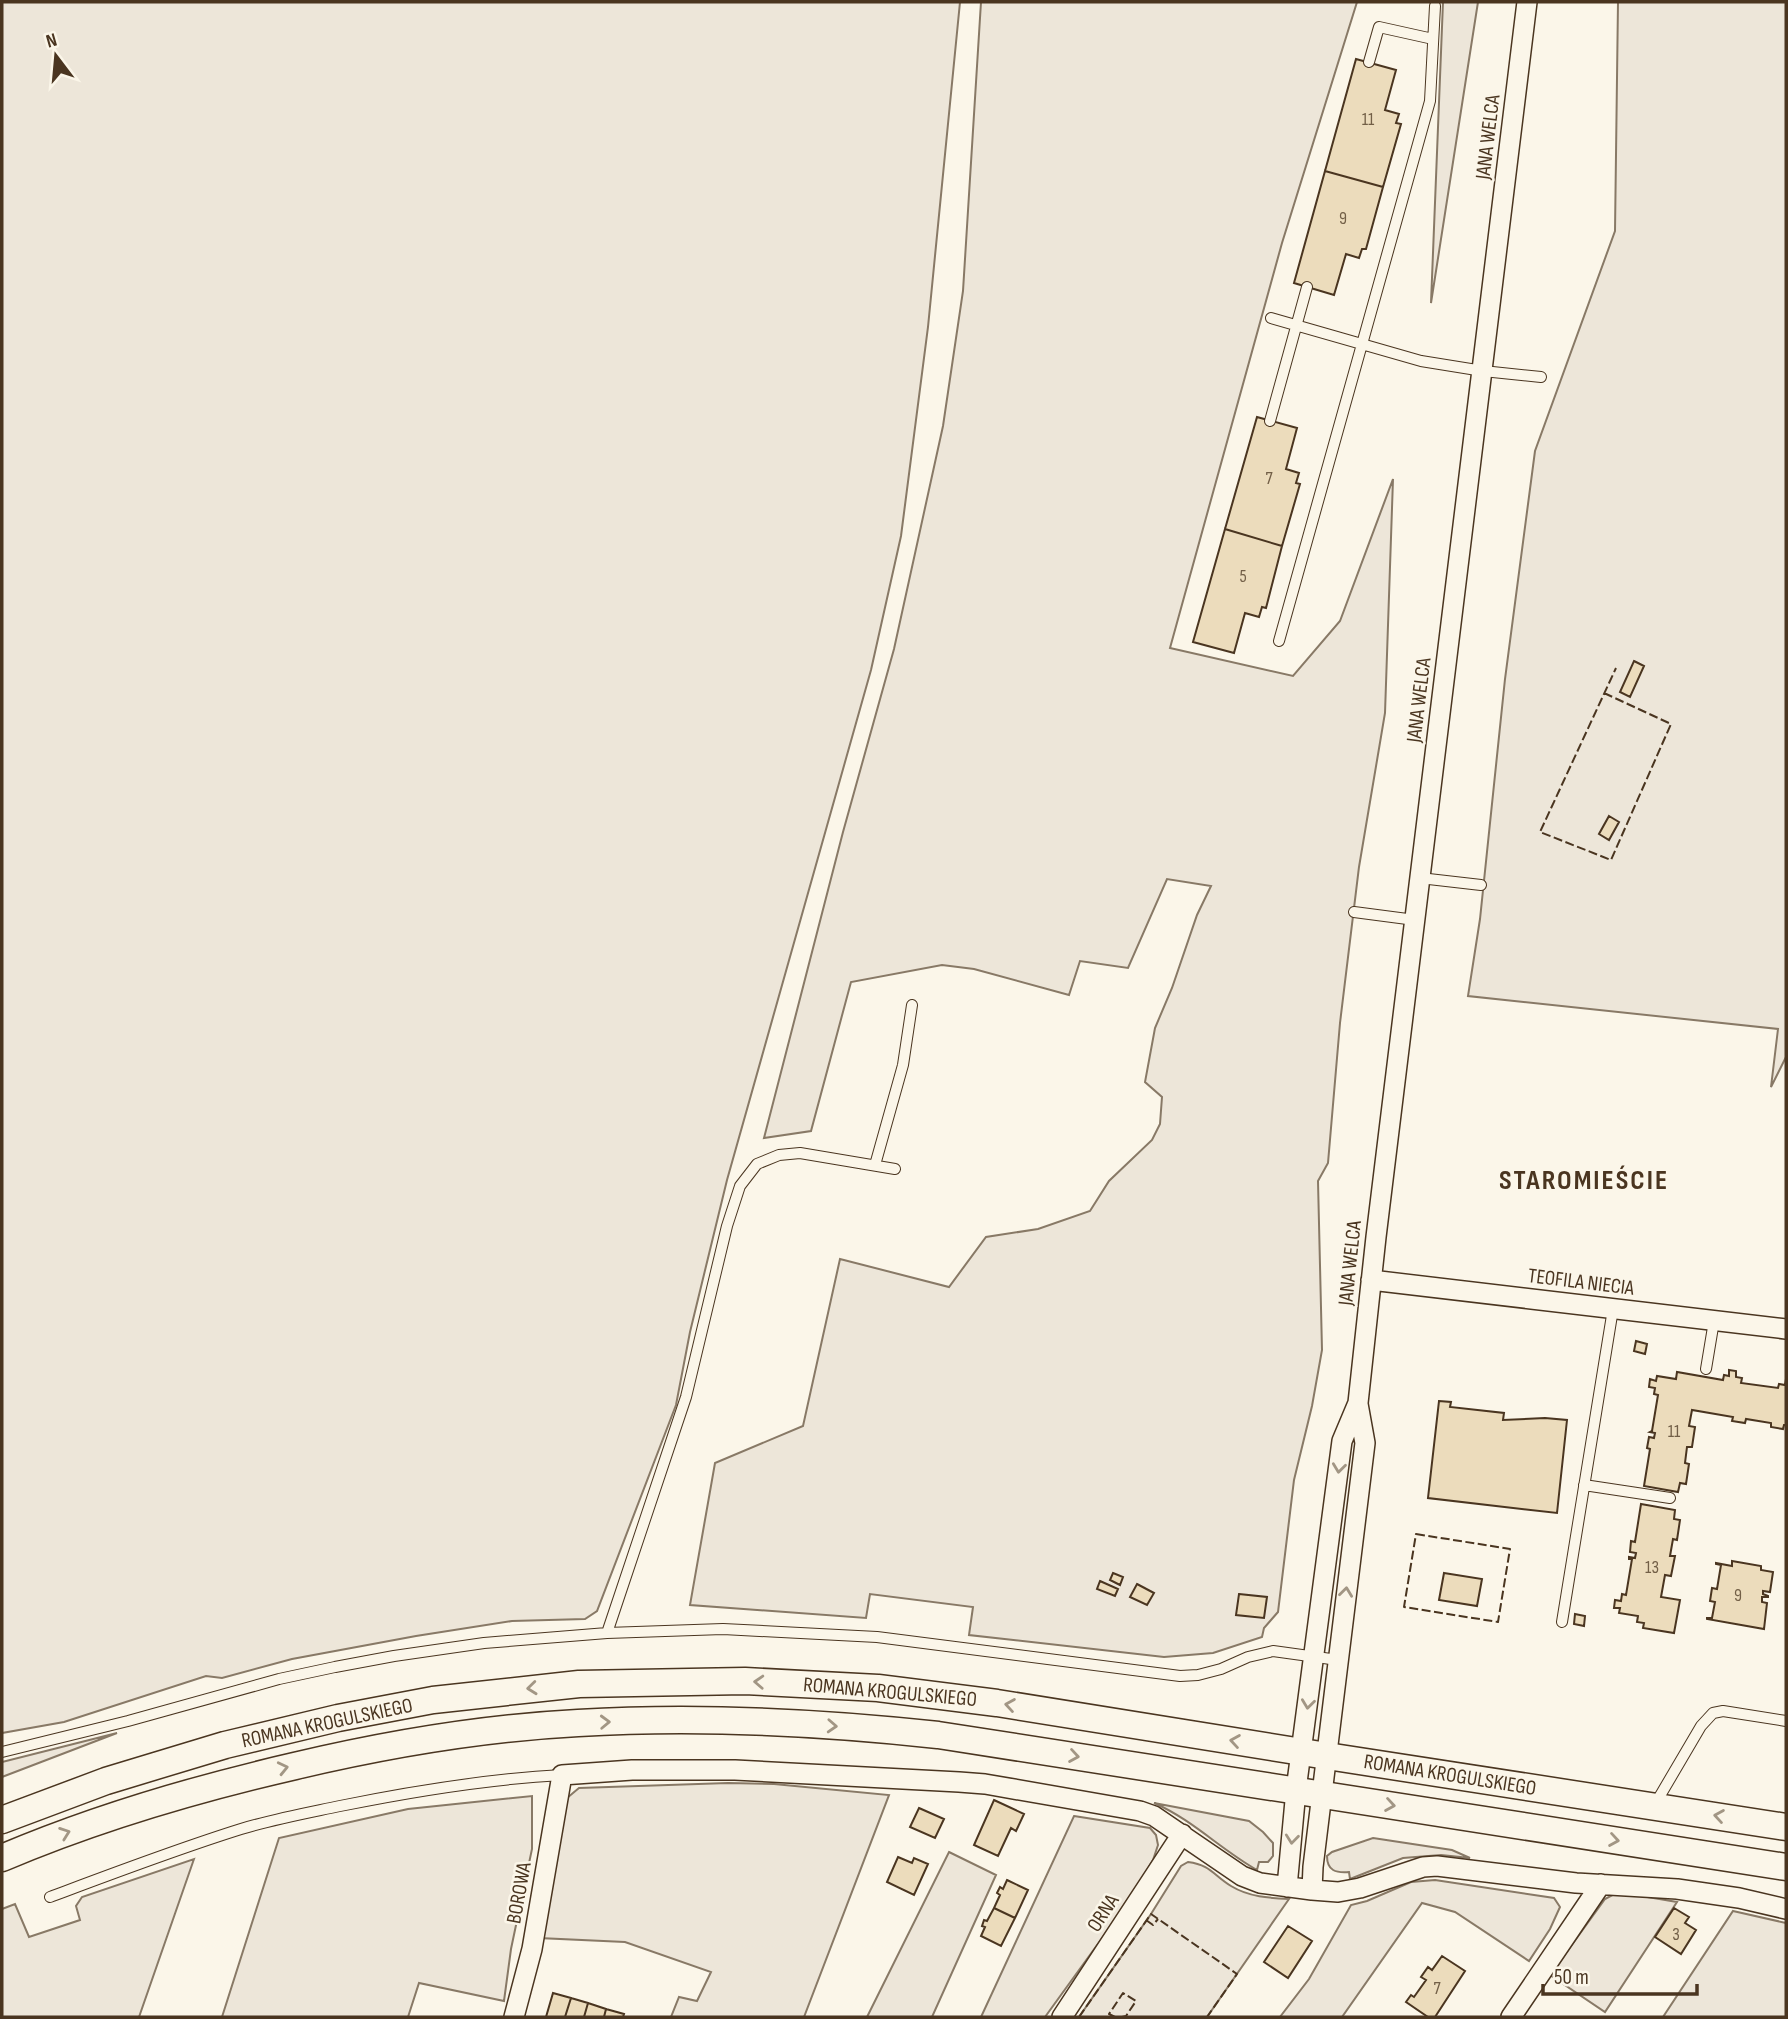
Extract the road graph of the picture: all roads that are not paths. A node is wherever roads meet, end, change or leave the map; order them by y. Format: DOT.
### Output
graph roads {
  1 [pos="1527,2"];
  2 [pos="1435,6"];
  3 [pos="1433,39"];
  4 [pos="1369,62"];
  5 [pos="1307,287"];
  6 [pos="1271,318"];
  7 [pos="1296,325"];
  8 [pos="1362,344"];
  9 [pos="1483,372"];
  10 [pos="1541,377"];
  11 [pos="1270,421"];
  12 [pos="1279,641"];
  13 [pos="1420,878"];
  14 [pos="1481,885"];
  15 [pos="1354,912"];
  16 [pos="1415,920"];
  17 [pos="912,1005"];
  18 [pos="876,1165"];
  19 [pos="895,1169"];
  20 [pos="1371,1280"];
  21 [pos="1613,1309"];
  22 [pos="1714,1321"];
  23 [pos="1786,1329"];
  24 [pos="1706,1369"];
  25 [pos="1358,1403"];
  26 [pos="1584,1485"];
  27 [pos="1670,1498"];
  28 [pos="1562,1622"];
  29 [pos="607,1633"];
  30 [pos="1314,1656"];
  31 [pos="1338,1660"];
  32 [pos="1786,1721"];
  33 [pos="2,1752"];
  34 [pos="1315,1754"];
  35 [pos="562,1775"];
  36 [pos="1309,1792"];
  37 [pos="1653,1806"];
  38 [pos="2,1821"];
  39 [pos="1786,1827"];
  40 [pos="1182,1834"];
  41 [pos="2,1858"];
  42 [pos="1786,1867"];
  43 [pos="1601,1884"];
  44 [pos="1287,1887"];
  45 [pos="1312,1891"];
  46 [pos="50,1897"];
  47 [pos="1786,1909"];
  48 [pos="514,2017"];
  49 [pos="1062,2017"];
  50 [pos="1511,2017"];
  1 -- 9 [label="street, JANA WELCA"];
  2 -- 3 [label="lane"];
  3 -- 4 [label="lane"];
  3 -- 8 [label="lane"];
  5 -- 7 [label="lane"];
  6 -- 7 [label="lane"];
  7 -- 8 [label="lane"];
  7 -- 11 [label="lane"];
  8 -- 9 [label="lane"];
  8 -- 12 [label="lane"];
  9 -- 10 [label="lane"];
  9 -- 13 [label="street, JANA WELCA"];
  13 -- 14 [label="lane"];
  13 -- 16 [label="street, JANA WELCA"];
  15 -- 16 [label="lane"];
  16 -- 20 [label="street, JANA WELCA"];
  17 -- 18 [label="lane"];
  18 -- 19 [label="lane"];
  18 -- 29 [label="lane"];
  20 -- 21 [label="street, TEOFILA NIECIA"];
  20 -- 25 [label="street, JANA WELCA"];
  21 -- 22 [label="street, TEOFILA NIECIA"];
  21 -- 26 [label="lane"];
  22 -- 23 [label="street, TEOFILA NIECIA"];
  22 -- 24 [label="lane"];
  25 -- 30 [label="street, JANA WELCA, one-way"];
  31 -- 25 [label="street, JANA WELCA, one-way"];
  26 -- 27 [label="lane"];
  26 -- 28 [label="lane"];
  29 -- 30 [label="lane"];
  29 -- 33 [label="lane"];
  30 -- 31 [label="lane"];
  30 -- 34 [label="street, JANA WELCA, one-way"];
  31 -- 34 [label="street, JANA WELCA"];
  32 -- 37 [label="lane"];
  34 -- 36 [label="street"];
  34 -- 37 [label="main road, ROMANA KROGULSKIEGO"];
  34 -- 38 [label="main road, ROMANA KROGULSKIEGO, one-way"];
  35 -- 40 [label="street"];
  35 -- 46 [label="lane"];
  35 -- 48 [label="street, BOROWA"];
  41 -- 36 [label="main road, ROMANA KROGULSKIEGO, one-way"];
  36 -- 42 [label="main road, ROMANA KROGULSKIEGO, one-way"];
  36 -- 44 [label="street, one-way"];
  36 -- 45 [label="street"];
  39 -- 37 [label="main road, ROMANA KROGULSKIEGO, one-way"];
  40 -- 44 [label="street"];
  40 -- 49 [label="street, ORNA"];
  43 -- 45 [label="street"];
  43 -- 47 [label="street"];
  43 -- 50 [label="street"];
  44 -- 45 [label="street"];
}
